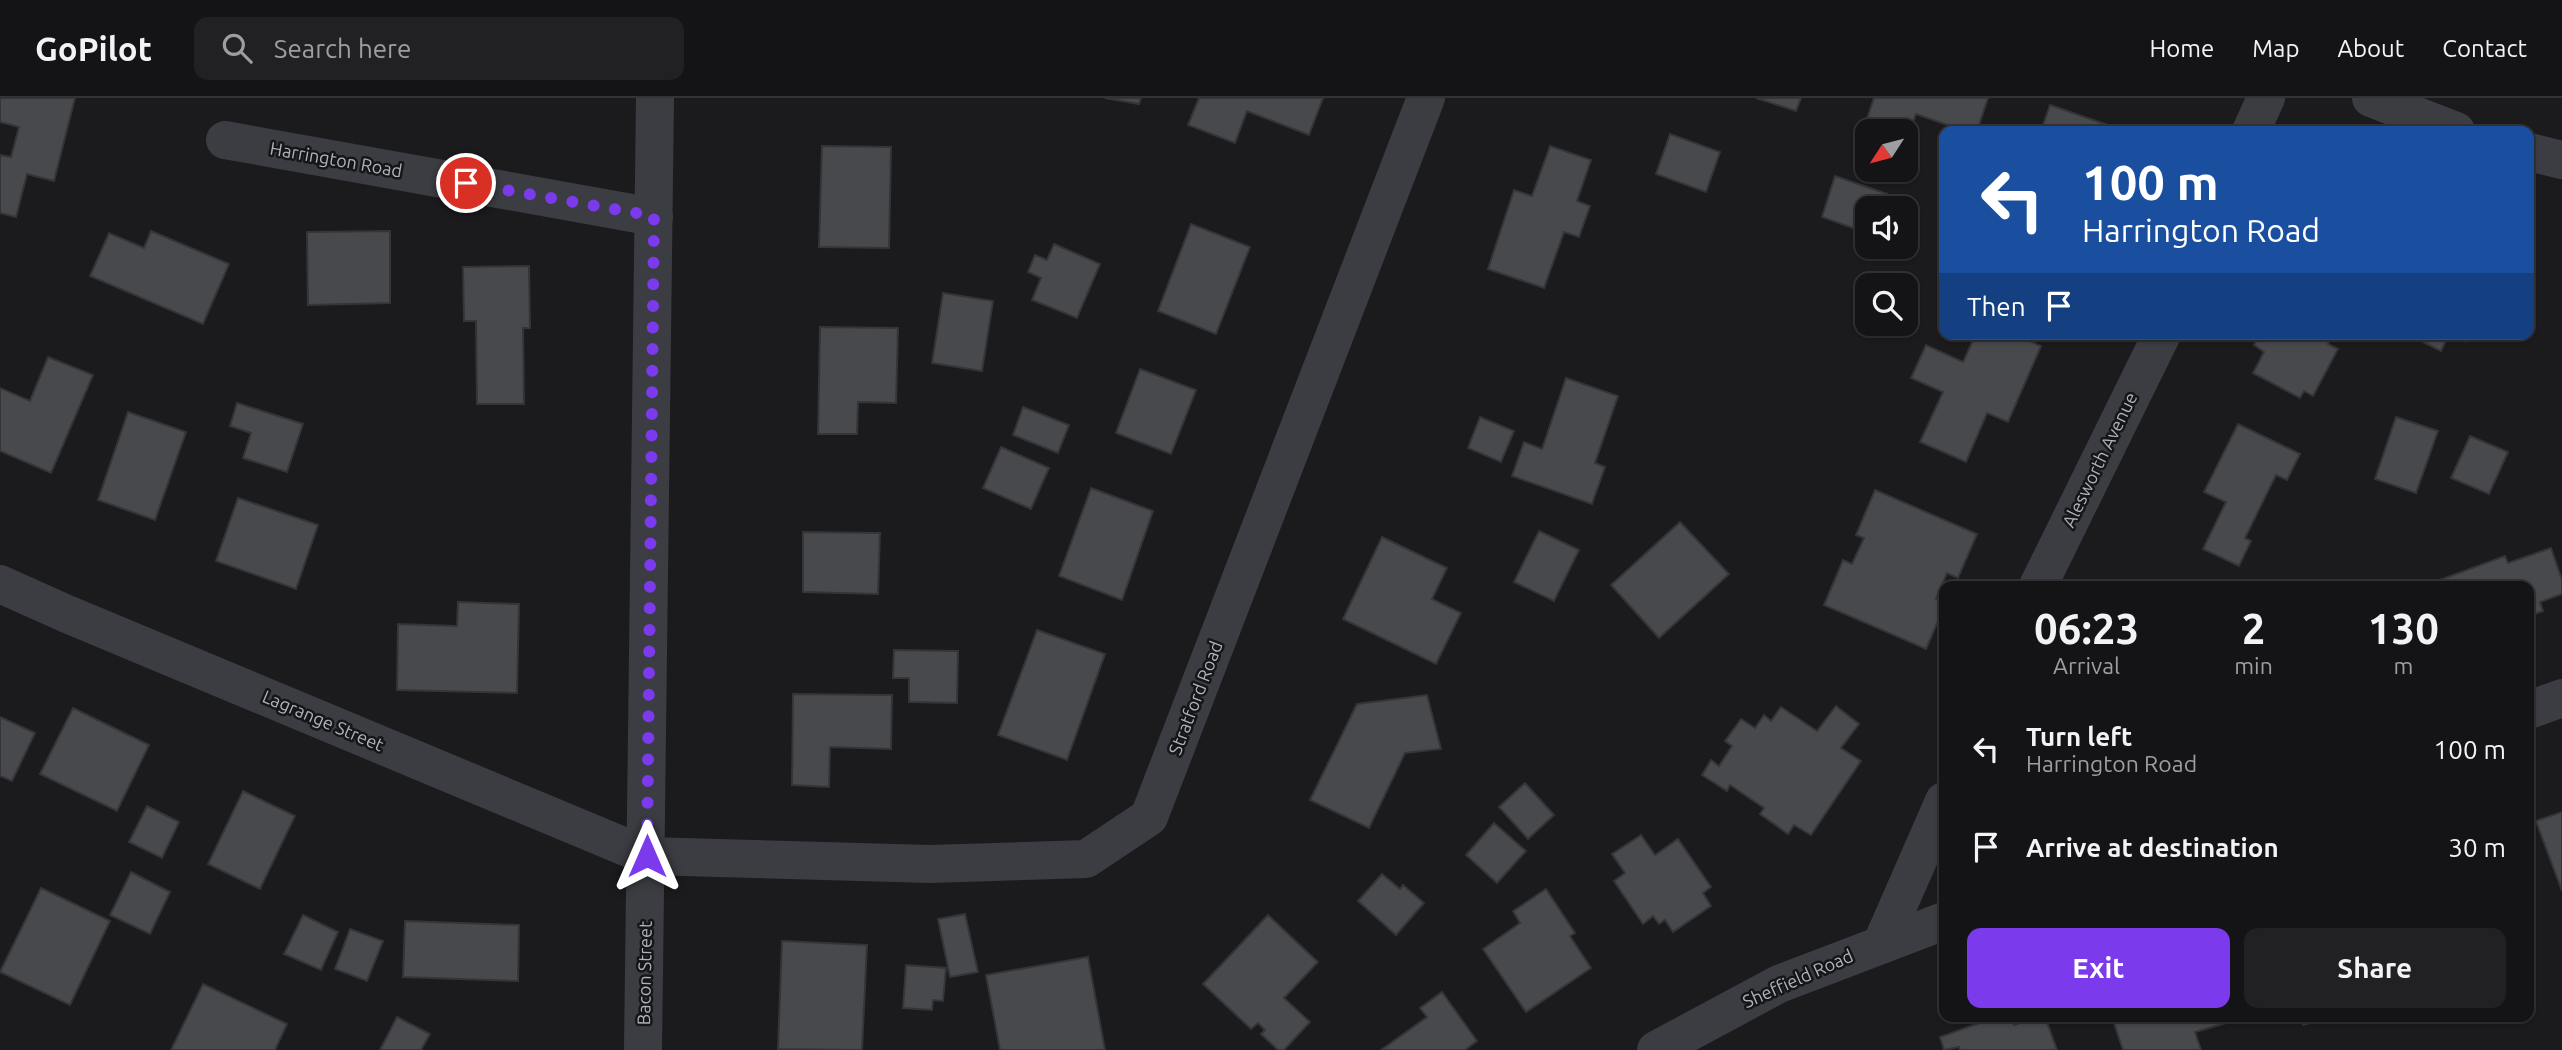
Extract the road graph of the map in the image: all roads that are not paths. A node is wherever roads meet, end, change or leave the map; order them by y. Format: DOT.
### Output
graph roads {
  1 [pos="655,98"];
  2 [pos="1426,98"];
  3 [pos="2266,98"];
  4 [pos="2371,98"];
  5 [pos="2253,126"];
  6 [pos="2443,126"];
  7 [pos="225,141"];
  8 [pos="2534,153"];
  9 [pos="2562,160"];
  10 [pos="654,216"];
  11 [pos="2159,340"];
  12 [pos="2040,581"];
  13 [pos="0,584"];
  14 [pos="2562,698"];
  15 [pos="2534,708"];
  16 [pos="1939,813"];
  17 [pos="647,856"];
  18 [pos="1939,923"];
  19 [pos="1881,945"];
  20 [pos="643,1050"];
  21 [pos="1656,1050"];
  1 -- 10 [label="street, Bacon Street"];
  2 -- 17 [label="street, Stratford Road"];
  3 -- 5 [label="street"];
  4 -- 6 [label="street"];
  7 -- 10 [label="street, Harrington Road"];
  8 -- 9 [label="street"];
  10 -- 17 [label="street, Bacon Street"];
  11 -- 12 [label="street, Alesworth Avenue"];
  13 -- 17 [label="street, Lagrange Street"];
  14 -- 15 [label="street"];
  16 -- 19 [label="street"];
  17 -- 20 [label="street, Bacon Street"];
  18 -- 19 [label="street, Sheffield Road"];
  19 -- 21 [label="street, Sheffield Road"];
}
